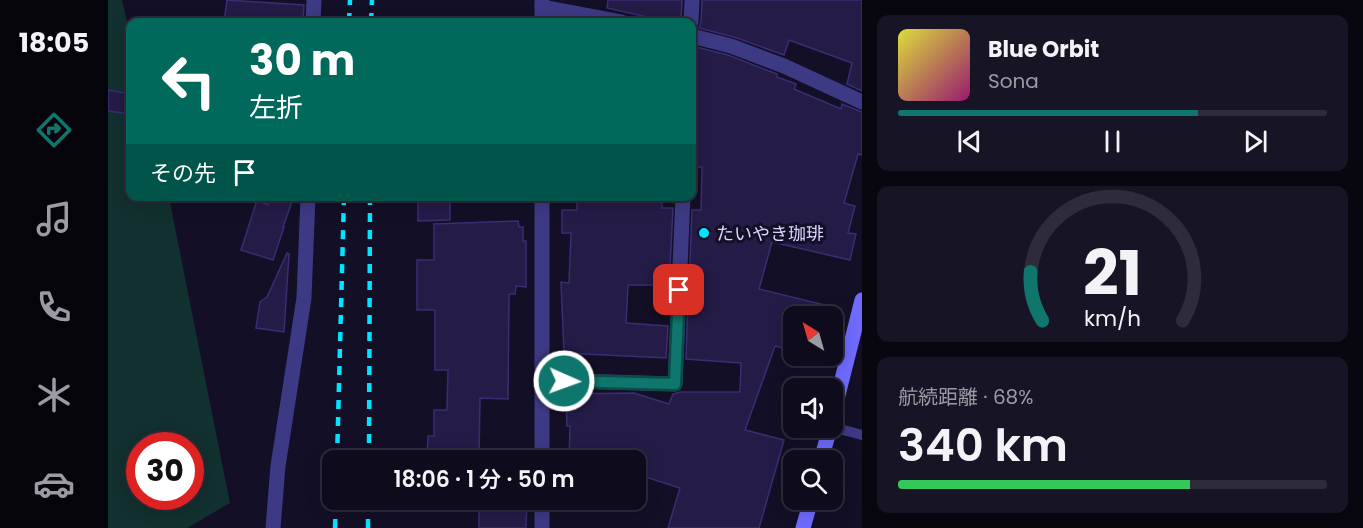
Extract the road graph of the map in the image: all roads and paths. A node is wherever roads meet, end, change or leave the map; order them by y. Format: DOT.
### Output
graph roads {
  1 [pos="314,0"];
  2 [pos="692,0"];
  3 [pos="542,3"];
  4 [pos="313,18"];
  5 [pos="605,18"];
  6 [pos="691,18"];
  7 [pos="696,37"];
  8 [pos="862,102"];
  9 [pos="308,201"];
  10 [pos="542,201"];
  11 [pos="683,201"];
  12 [pos="862,300"];
  13 [pos="842,378"];
  14 [pos="542,380"];
  15 [pos="843,430"];
  16 [pos="862,435"];
  17 [pos="542,450"];
  18 [pos="542,510"];
  19 [pos="808,510"];
  20 [pos="273,528"];
  21 [pos="542,528"];
  22 [pos="803,528"];
  1 -- 4 [label="street"];
  2 -- 6 [label="street"];
  3 -- 5 [label="street"];
  7 -- 8 [label="street"];
  9 -- 20 [label="street"];
  10 -- 14 [label="street"];
  11 -- 14 [label="street"];
  12 -- 13 [label="main road"];
  14 -- 17 [label="street"];
  15 -- 16 [label="lane"];
  18 -- 21 [label="street"];
  19 -- 22 [label="main road"];
}
